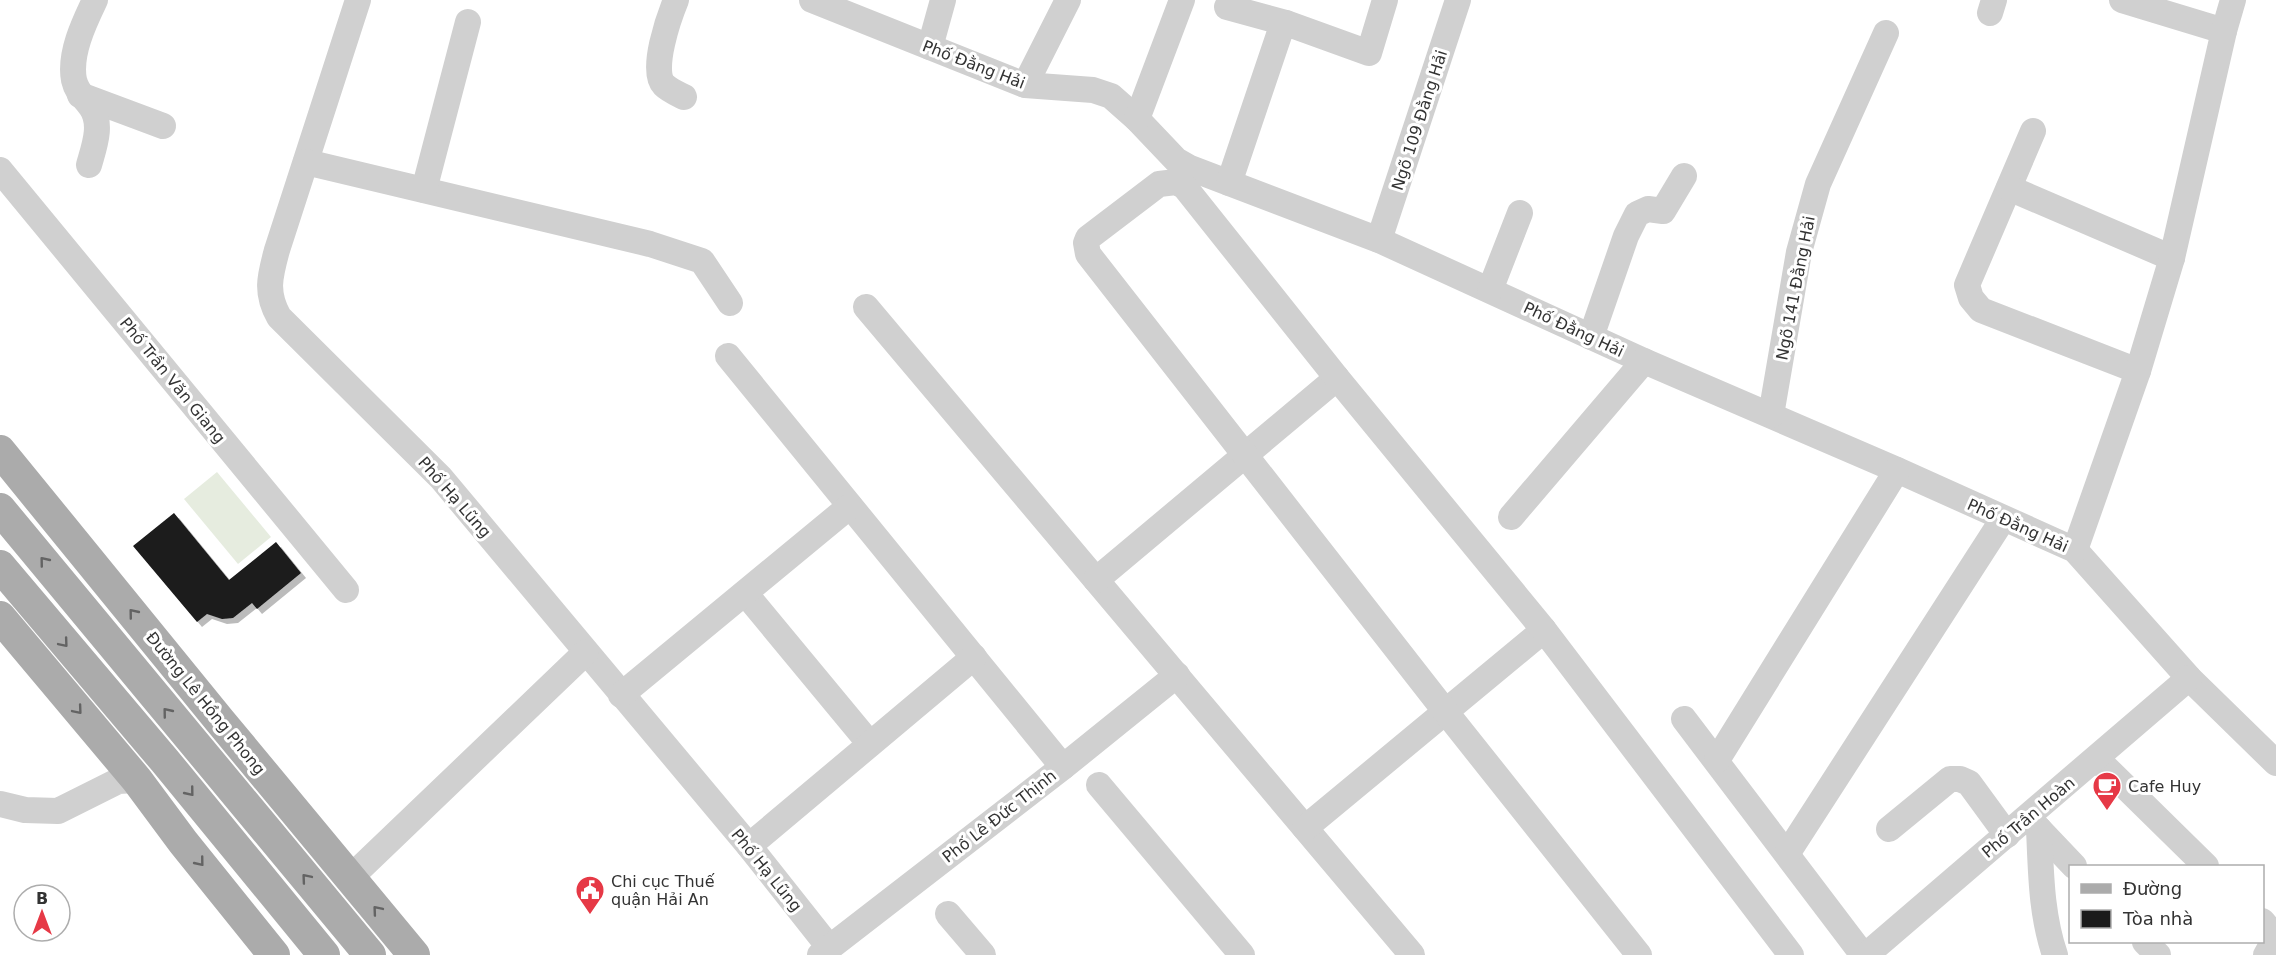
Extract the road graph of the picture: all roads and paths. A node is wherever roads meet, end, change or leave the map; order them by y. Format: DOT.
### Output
graph roads {
  1 [pos="95,0"];
  2 [pos="676,0"];
  3 [pos="812,0"];
  4 [pos="943,0"];
  5 [pos="1068,0"];
  6 [pos="1182,0"];
  7 [pos="1385,0"];
  8 [pos="1458,0"];
  9 [pos="2122,0"];
  10 [pos="2233,0"];
  11 [pos="352,2"];
  12 [pos="1227,7"];
  13 [pos="468,22"];
  14 [pos="1286,23"];
  15 [pos="2224,31"];
  16 [pos="1886,33"];
  17 [pos="930,47"];
  18 [pos="1025,85"];
  19 [pos="80,95"];
  20 [pos="684,97"];
  21 [pos="1137,119"];
  22 [pos="163,126"];
  23 [pos="2033,131"];
  24 [pos="306,162"];
  25 [pos="90,165"];
  26 [pos="0,170"];
  27 [pos="1684,176"];
  28 [pos="1229,183"];
  29 [pos="2009,188"];
  30 [pos="424,190"];
  31 [pos="1520,213"];
  32 [pos="1379,240"];
  33 [pos="2172,258"];
  34 [pos="1490,290"];
  35 [pos="730,303"];
  36 [pos="866,307"];
  37 [pos="1592,337"];
  38 [pos="728,356"];
  39 [pos="1644,362"];
  40 [pos="2138,371"];
  41 [pos="1336,378"];
  42 [pos="1771,415"];
  43 [pos="0,451"];
  44 [pos="1245,455"];
  45 [pos="1897,470"];
  46 [pos="850,506"];
  47 [pos="0,508"];
  48 [pos="1511,517"];
  49 [pos="2003,519"];
  50 [pos="2075,550"];
  51 [pos="0,566"];
  52 [pos="1096,580"];
  53 [pos="345,590"];
  54 [pos="745,593"];
  55 [pos="0,617"];
  56 [pos="1544,630"];
  57 [pos="586,652"];
  58 [pos="974,657"];
  59 [pos="1177,675"];
  60 [pos="2189,678"];
  61 [pos="621,695"];
  62 [pos="1444,711"];
  63 [pos="1684,718"];
  64 [pos="220,721"];
  65 [pos="191,742"];
  66 [pos="870,744"];
  67 [pos="2097,759"];
  68 [pos="1717,760"];
  69 [pos="165,761"];
  70 [pos="2276,763"];
  71 [pos="1063,768"];
  72 [pos="137,780"];
  73 [pos="1099,785"];
  74 [pos="0,804"];
  75 [pos="2033,823"];
  76 [pos="1305,828"];
  77 [pos="1889,829"];
  78 [pos="2007,835"];
  79 [pos="749,846"];
  80 [pos="1787,854"];
  81 [pos="2072,865"];
  82 [pos="2204,865"];
  83 [pos="350,878"];
  84 [pos="948,914"];
  85 [pos="2264,923"];
  86 [pos="2146,943"];
  87 [pos="824,951"];
  88 [pos="274,955"];
  89 [pos="324,955"];
  90 [pos="370,955"];
  91 [pos="414,955"];
  92 [pos="983,955"];
  93 [pos="1242,955"];
  94 [pos="1412,955"];
  95 [pos="1639,955"];
  96 [pos="1791,955"];
  97 [pos="1865,955"];
  98 [pos="2055,955"];
  99 [pos="2158,955"];
  100 [pos="2266,955"];
  1 -- 19 [label="street"];
  2 -- 20 [label="street"];
  3 -- 17 [label="street, Phố Đằng Hải"];
  4 -- 17 [label="street"];
  5 -- 18 [label="street"];
  6 -- 21 [label="street"];
  7 -- 14 [label="street"];
  8 -- 32 [label="street, Ngõ 109 Đằng Hải"];
  9 -- 15 [label="street"];
  10 -- 15 [label="street"];
  11 -- 24 [label="street, Phố Hạ Lũng"];
  12 -- 14 [label="street"];
  13 -- 30 [label="street"];
  14 -- 28 [label="street"];
  15 -- 33 [label="street"];
  16 -- 42 [label="street, Ngõ 141 Đằng Hải"];
  17 -- 18 [label="street, Phố Đằng Hải"];
  18 -- 21 [label="street, Phố Đằng Hải"];
  19 -- 22 [label="street"];
  19 -- 25 [label="street"];
  21 -- 28 [label="street, Phố Đằng Hải"];
  23 -- 29 [label="street"];
  24 -- 30 [label="street"];
  24 -- 57 [label="street, Phố Hạ Lũng"];
  26 -- 53 [label="street, Phố Trần Văn Giang"];
  27 -- 37 [label="street"];
  28 -- 32 [label="street, Phố Đằng Hải"];
  29 -- 33 [label="street"];
  29 -- 40 [label="street"];
  30 -- 35 [label="street"];
  31 -- 34 [label="street"];
  32 -- 34 [label="street, Phố Đằng Hải"];
  33 -- 40 [label="street"];
  34 -- 37 [label="street, Phố Đằng Hải"];
  36 -- 52 [label="street"];
  37 -- 39 [label="street, Phố Đằng Hải"];
  38 -- 46 [label="street"];
  39 -- 42 [label="street, Phố Đằng Hải"];
  39 -- 48 [label="street"];
  40 -- 50 [label="street"];
  41 -- 44 [label="street"];
  41 -- 44 [label="street"];
  41 -- 56 [label="street"];
  42 -- 45 [label="street, Phố Đằng Hải"];
  64 -- 43 [label="main road, Đường Lê Hồng Phong, one-way"];
  44 -- 52 [label="street"];
  44 -- 62 [label="street"];
  45 -- 49 [label="street, Phố Đằng Hải"];
  45 -- 68 [label="street"];
  46 -- 54 [label="street"];
  46 -- 58 [label="street"];
  65 -- 47 [label="main road, one-way"];
  49 -- 50 [label="street, Phố Đằng Hải"];
  49 -- 80 [label="street"];
  50 -- 60 [label="street, Phố Đằng Hải"];
  51 -- 69 [label="main road, one-way"];
  52 -- 59 [label="street"];
  54 -- 61 [label="street"];
  54 -- 66 [label="street"];
  55 -- 72 [label="main road, one-way"];
  56 -- 62 [label="street"];
  56 -- 96 [label="street"];
  57 -- 61 [label="street, Phố Hạ Lũng"];
  57 -- 83 [label="street"];
  58 -- 66 [label="street"];
  58 -- 71 [label="street"];
  59 -- 71 [label="street, Phố Lê Đức Thịnh"];
  59 -- 76 [label="street"];
  60 -- 67 [label="street, Phố Trần Hoàn"];
  60 -- 70 [label="street, Phố Đằng Hải"];
  61 -- 79 [label="street, Phố Hạ Lũng"];
  62 -- 76 [label="street"];
  62 -- 95 [label="street"];
  63 -- 68 [label="street"];
  64 -- 65 [label="main road"];
  64 -- 83 [label="main road, Đường Lê Hồng Phong"];
  65 -- 69 [label="main road"];
  90 -- 65 [label="main road, one-way"];
  66 -- 79 [label="street"];
  67 -- 75 [label="street, Phố Trần Hoàn"];
  67 -- 82 [label="street"];
  68 -- 80 [label="street"];
  69 -- 72 [label="main road"];
  69 -- 89 [label="main road, one-way"];
  71 -- 87 [label="street, Phố Lê Đức Thịnh"];
  72 -- 74 [label="street"];
  72 -- 88 [label="main road, one-way"];
  73 -- 93 [label="street"];
  75 -- 78 [label="street, Phố Trần Hoàn"];
  75 -- 81 [label="street"];
  75 -- 98 [label="street"];
  76 -- 94 [label="street"];
  77 -- 78 [label="street"];
  78 -- 97 [label="street, Phố Trần Hoàn"];
  79 -- 87 [label="street, Phố Hạ Lũng"];
  80 -- 97 [label="street"];
  91 -- 83 [label="main road, Đường Lê Hồng Phong, one-way"];
  84 -- 92 [label="street"];
  85 -- 100 [label="street"];
  86 -- 99 [label="street"];
}
